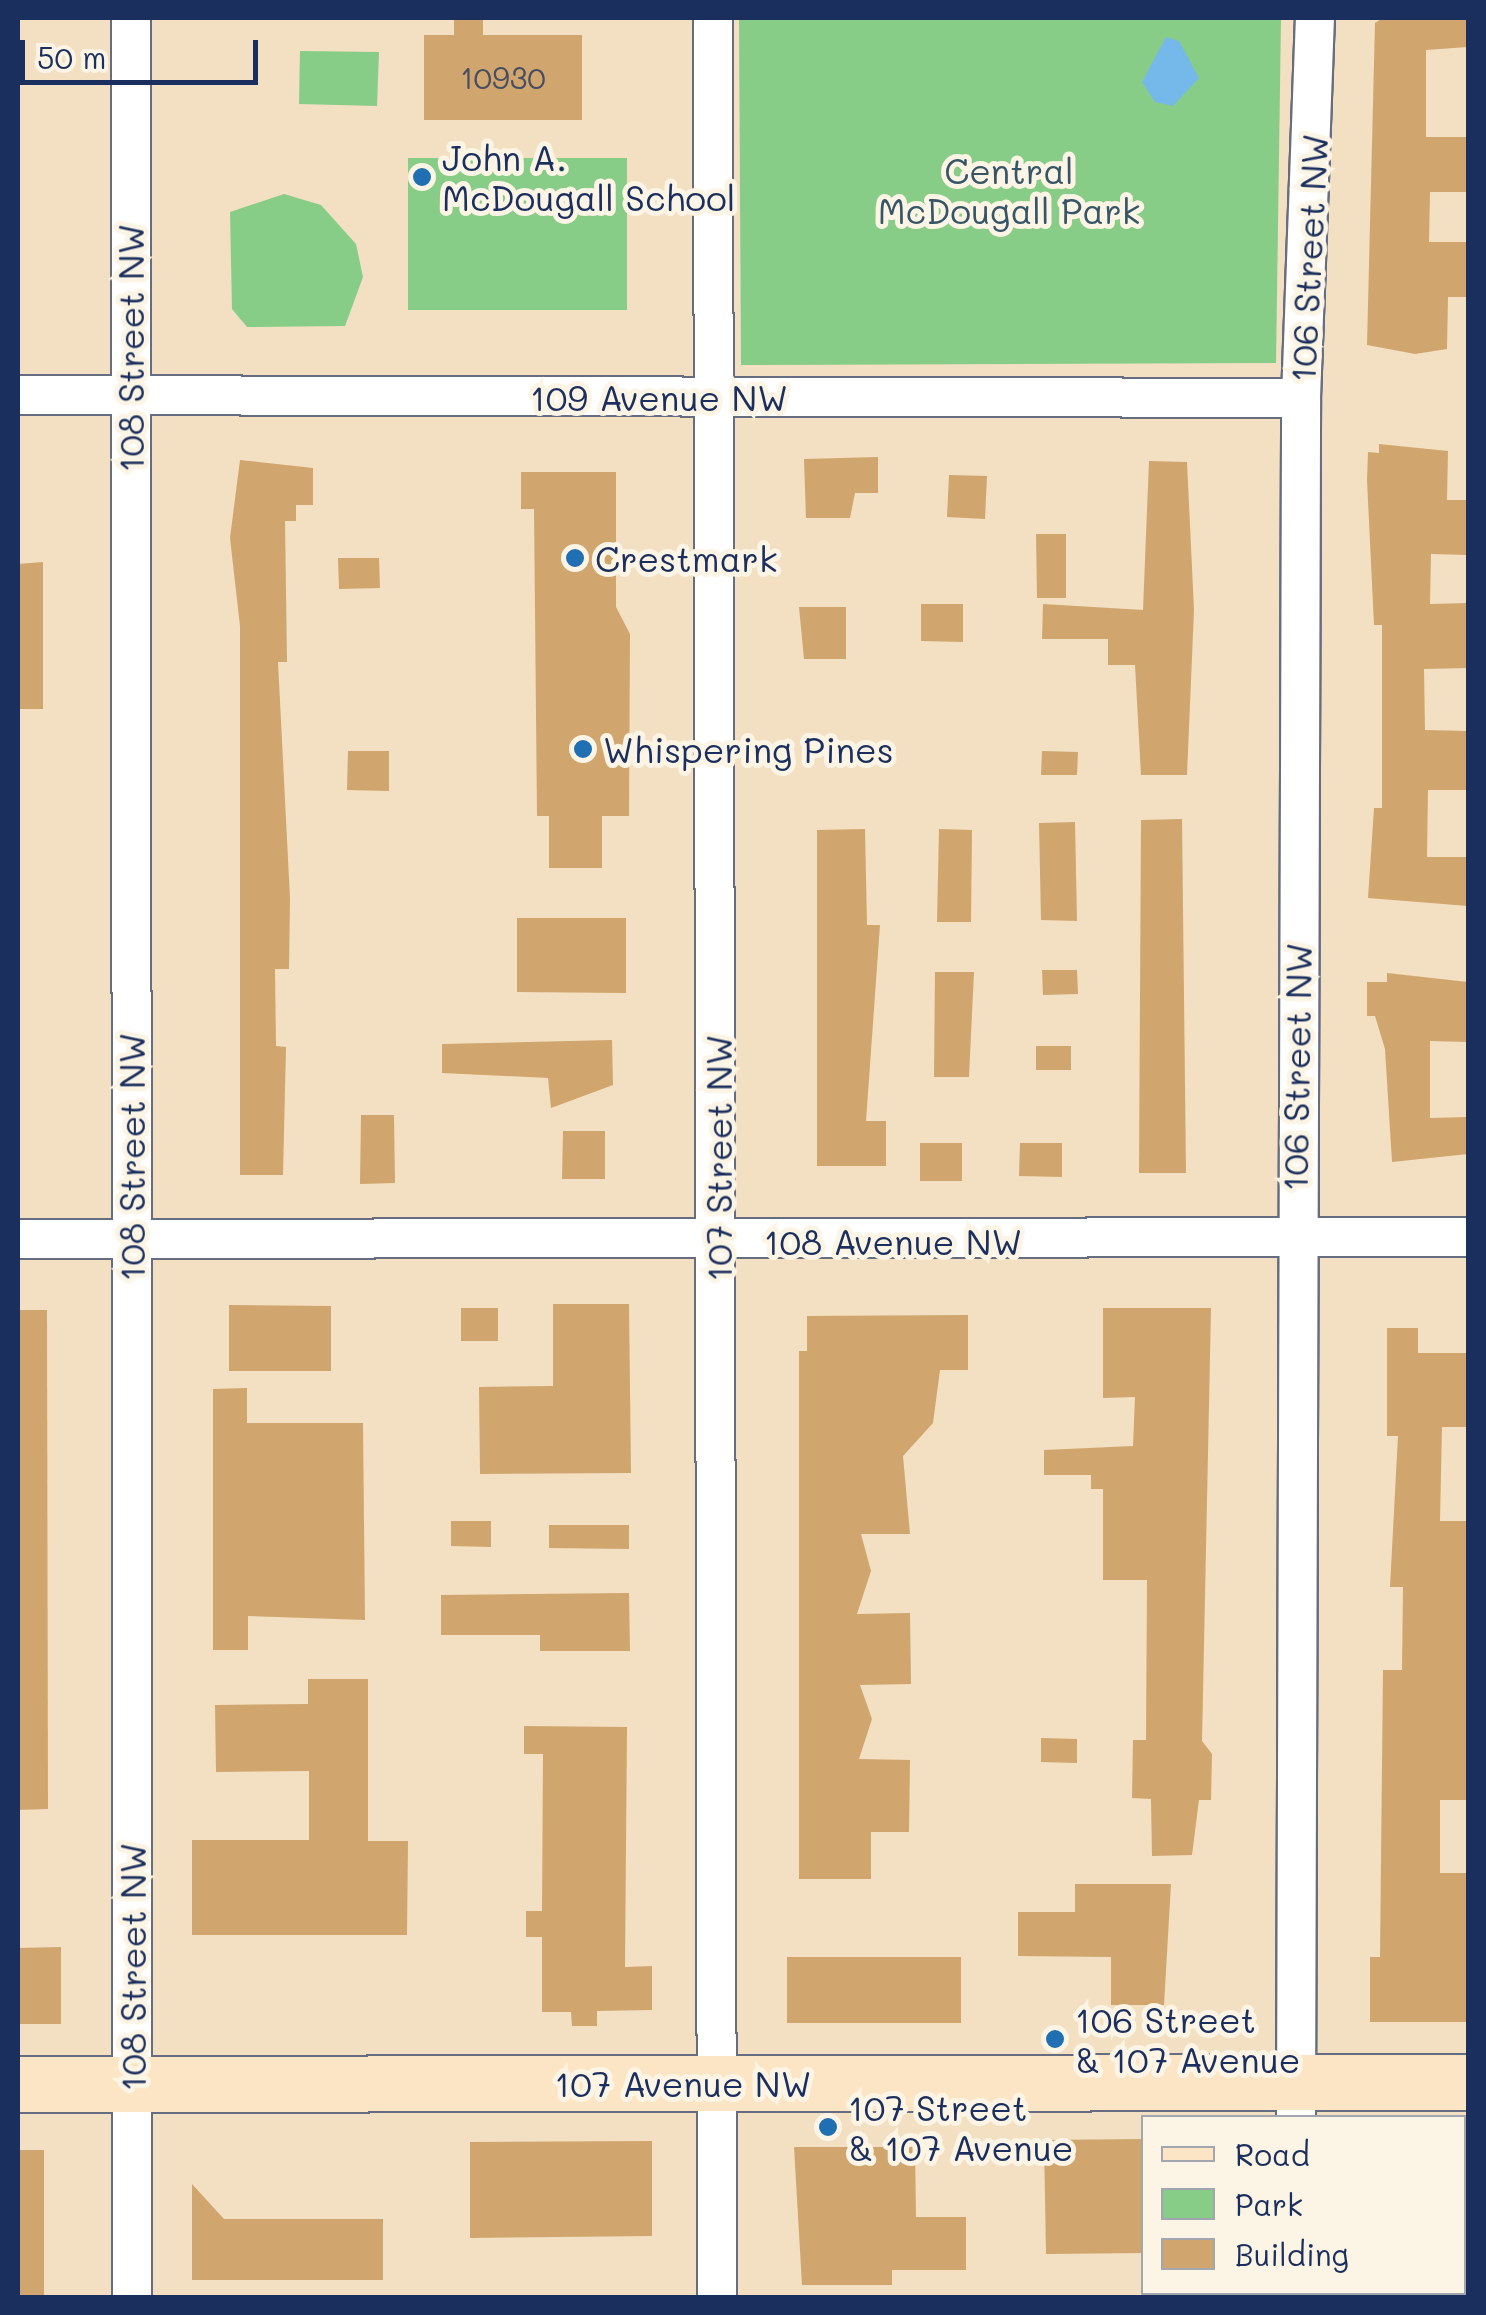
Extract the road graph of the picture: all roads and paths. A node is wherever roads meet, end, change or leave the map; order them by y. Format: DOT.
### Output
graph roads {
  1 [pos="132,18"];
  2 [pos="713,18"];
  3 [pos="1316,18"];
  4 [pos="18,394"];
  5 [pos="129,396"];
  6 [pos="715,397"];
  7 [pos="1301,398"];
  8 [pos="1468,1237"];
  9 [pos="1294,1238"];
  10 [pos="18,1239"];
  11 [pos="131,1239"];
  12 [pos="718,1241"];
  13 [pos="1468,2082"];
  14 [pos="720,2083"];
  15 [pos="18,2084"];
  16 [pos="132,2084"];
  17 [pos="1296,2100"];
  18 [pos="132,2298"];
  19 [pos="717,2298"];
  1 -- 5 [label="street, 108 Street NW"];
  2 -- 6 [label="street, 107 Street NW"];
  3 -- 7 [label="street, 106 Street NW"];
  4 -- 5 [label="street, 109 Avenue NW"];
  5 -- 6 [label="street, 109 Avenue NW"];
  5 -- 11 [label="street, 108 Street NW"];
  6 -- 7 [label="street, 109 Avenue NW"];
  6 -- 12 [label="street, 107 Street NW"];
  7 -- 9 [label="street, 106 Street NW"];
  8 -- 9 [label="street, 108 Avenue NW"];
  9 -- 12 [label="street, 108 Avenue NW"];
  9 -- 17 [label="street, 106 Street NW"];
  10 -- 11 [label="street, 108 Avenue NW"];
  11 -- 12 [label="street, 108 Avenue NW"];
  11 -- 16 [label="street, 108 Street NW"];
  12 -- 14 [label="street, 107 Street NW"];
  13 -- 17 [label="main road, 107 Avenue NW"];
  14 -- 16 [label="main road, 107 Avenue NW"];
  14 -- 17 [label="main road, 107 Avenue NW"];
  14 -- 19 [label="street, 107 Street NW"];
  15 -- 16 [label="main road, 107 Avenue NW"];
  16 -- 18 [label="street, 108 Street NW"];
}
